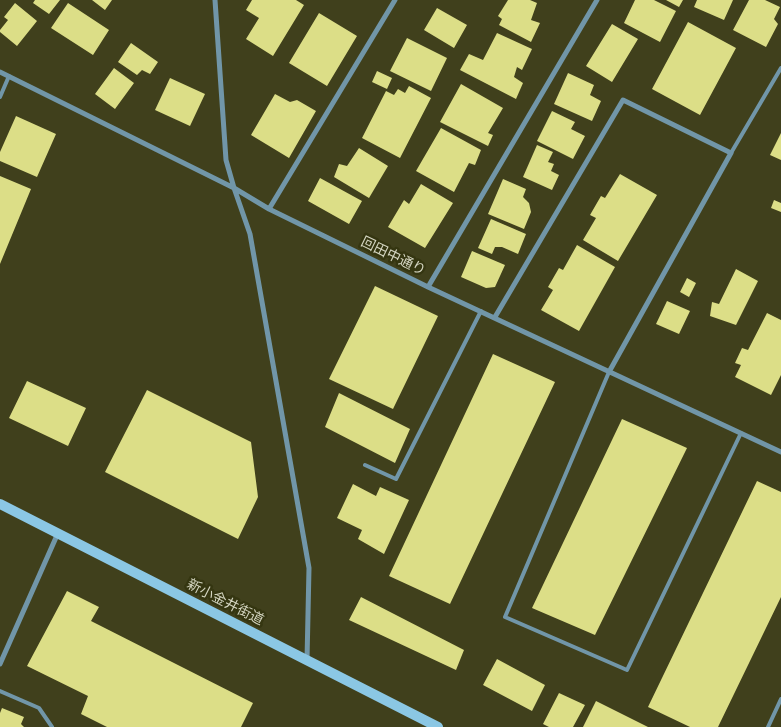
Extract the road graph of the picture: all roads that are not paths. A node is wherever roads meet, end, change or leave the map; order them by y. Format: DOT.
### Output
graph roads {
  1 [pos="215,0"];
  2 [pos="395,0"];
  3 [pos="596,0"];
  4 [pos="781,68"];
  5 [pos="0,72"];
  6 [pos="8,76"];
  7 [pos="0,97"];
  8 [pos="731,153"];
  9 [pos="234,188"];
  10 [pos="269,209"];
  11 [pos="428,287"];
  12 [pos="481,311"];
  13 [pos="495,317"];
  14 [pos="609,372"];
  15 [pos="741,433"];
  16 [pos="781,452"];
  17 [pos="364,465"];
  18 [pos="0,504"];
  19 [pos="58,533"];
  20 [pos="307,660"];
  21 [pos="0,664"];
  22 [pos="0,691"];
  23 [pos="781,699"];
  24 [pos="52,727"];
  25 [pos="438,727"];
  26 [pos="768,727"];
  1 -- 9 [label="street"];
  2 -- 10 [label="street"];
  3 -- 11 [label="street"];
  4 -- 8 [label="lane"];
  5 -- 6 [label="street, 回田中通り"];
  6 -- 7 [label="lane"];
  6 -- 9 [label="street, 回田中通り"];
  8 -- 13 [label="street"];
  8 -- 14 [label="street"];
  9 -- 10 [label="street, 回田中通り"];
  9 -- 20 [label="street"];
  10 -- 11 [label="street, 回田中通り"];
  11 -- 12 [label="street, 回田中通り"];
  12 -- 13 [label="street, 回田中通り"];
  12 -- 17 [label="lane"];
  13 -- 14 [label="street, 回田中通り"];
  14 -- 15 [label="street, 回田中通り"];
  14 -- 15 [label="lane"];
  15 -- 16 [label="street, 回田中通り"];
  18 -- 19 [label="main road, 新小金井街道"];
  19 -- 20 [label="main road, 新小金井街道"];
  19 -- 21 [label="street"];
  20 -- 25 [label="main road, 新小金井街道"];
  22 -- 24 [label="lane"];
  23 -- 26 [label="lane"];
}
